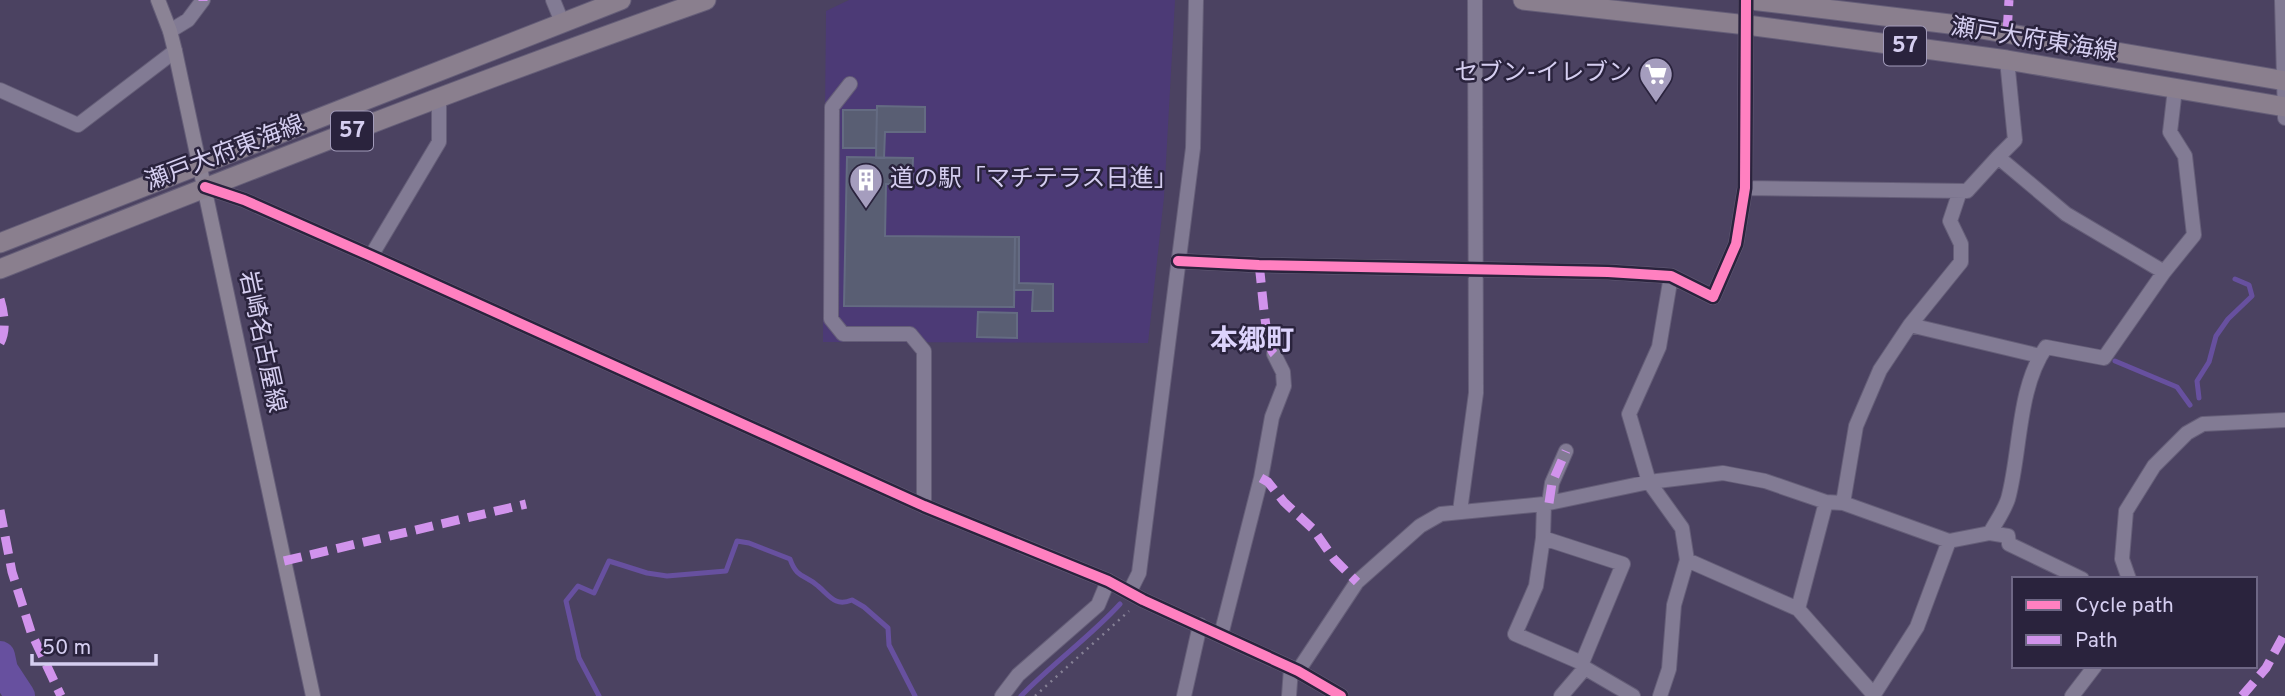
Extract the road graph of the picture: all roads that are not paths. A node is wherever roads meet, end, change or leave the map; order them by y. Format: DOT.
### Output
graph roads {
  1 [pos="158,0"];
  2 [pos="204,0"];
  3 [pos="553,0"];
  4 [pos="621,0"];
  5 [pos="706,0"];
  6 [pos="1196,0"];
  7 [pos="1475,0"];
  8 [pos="1523,0"];
  9 [pos="1748,0"];
  10 [pos="2282,0"];
  11 [pos="562,22"];
  12 [pos="1747,25"];
  13 [pos="170,31"];
  14 [pos="175,51"];
  15 [pos="2007,60"];
  16 [pos="2284,81"];
  17 [pos="850,84"];
  18 [pos="2175,89"];
  19 [pos="0,90"];
  20 [pos="439,98"];
  21 [pos="2285,111"];
  22 [pos="1998,157"];
  23 [pos="200,165"];
  24 [pos="205,187"];
  25 [pos="1745,188"];
  26 [pos="1960,191"];
  27 [pos="0,243"];
  28 [pos="371,256"];
  29 [pos="1178,261"];
  30 [pos="0,269"];
  31 [pos="1475,269"];
  32 [pos="2164,272"];
  33 [pos="1671,276"];
  34 [pos="1910,325"];
  35 [pos="1274,354"];
  36 [pos="2040,356"];
  37 [pos="2285,420"];
  38 [pos="1566,451"];
  39 [pos="1650,482"];
  40 [pos="1826,502"];
  41 [pos="1546,503"];
  42 [pos="1843,503"];
  43 [pos="924,506"];
  44 [pos="1460,511"];
  45 [pos="1990,533"];
  46 [pos="1543,538"];
  47 [pos="1949,541"];
  48 [pos="1687,560"];
  49 [pos="2078,577"];
  50 [pos="2128,577"];
  51 [pos="1108,581"];
  52 [pos="1130,591"];
  53 [pos="1798,609"];
  54 [pos="1200,625"];
  55 [pos="1221,635"];
  56 [pos="1584,666"];
  57 [pos="2093,668"];
  58 [pos="1294,670"];
  59 [pos="313,696"];
  60 [pos="1002,696"];
  61 [pos="1184,696"];
  62 [pos="1289,696"];
  63 [pos="1341,696"];
  64 [pos="1561,696"];
  65 [pos="1633,696"];
  66 [pos="1660,696"];
  67 [pos="1874,696"];
  68 [pos="2072,696"];
  1 -- 13 [label="main road, 岩崎名古屋線"];
  2 -- 13 [label="street"];
  3 -- 11 [label="street"];
  4 -- 11 [label="main road, 瀬戸大府東海線 / 57"];
  5 -- 20 [label="main road, 瀬戸大府東海線 / 57"];
  6 -- 29 [label="street"];
  7 -- 31 [label="street"];
  8 -- 12 [label="main road, 瀬戸大府東海線 / 57"];
  9 -- 12 [label="street"];
  9 -- 16 [label="main road, 瀬戸大府東海線 / 57"];
  10 -- 16 [label="street"];
  11 -- 23 [label="main road, 瀬戸大府東海線 / 57"];
  12 -- 15 [label="main road, 瀬戸大府東海線 / 57"];
  12 -- 25 [label="street"];
  13 -- 14 [label="main road, 岩崎名古屋線"];
  14 -- 19 [label="street"];
  14 -- 23 [label="main road, 岩崎名古屋線"];
  15 -- 18 [label="main road, 瀬戸大府東海線 / 57"];
  15 -- 22 [label="street"];
  16 -- 21 [label="street"];
  17 -- 43 [label="street"];
  18 -- 21 [label="main road, 瀬戸大府東海線 / 57"];
  18 -- 32 [label="street"];
  20 -- 24 [label="main road, 瀬戸大府東海線 / 57"];
  20 -- 28 [label="street"];
  22 -- 26 [label="street"];
  22 -- 32 [label="street"];
  23 -- 24 [label="main road, 岩崎名古屋線"];
  23 -- 27 [label="main road, 瀬戸大府東海線 / 57"];
  24 -- 28 [label="street"];
  24 -- 30 [label="main road, 瀬戸大府東海線 / 57"];
  24 -- 59 [label="main road, 岩崎名古屋線"];
  25 -- 26 [label="street"];
  25 -- 33 [label="street"];
  26 -- 34 [label="street"];
  28 -- 43 [label="street"];
  29 -- 31 [label="street"];
  29 -- 52 [label="street"];
  31 -- 33 [label="street"];
  31 -- 44 [label="street"];
  32 -- 36 [label="street"];
  33 -- 39 [label="street"];
  34 -- 36 [label="street"];
  34 -- 42 [label="street"];
  35 -- 55 [label="street"];
  36 -- 45 [label="street"];
  37 -- 50 [label="street"];
  38 -- 41 [label="street"];
  39 -- 40 [label="street"];
  39 -- 41 [label="street"];
  39 -- 48 [label="street"];
  40 -- 42 [label="street"];
  40 -- 53 [label="street"];
  41 -- 44 [label="street"];
  41 -- 46 [label="street"];
  42 -- 47 [label="street"];
  43 -- 51 [label="street"];
  44 -- 58 [label="street"];
  45 -- 47 [label="street"];
  45 -- 49 [label="street"];
  46 -- 56 [label="street"];
  46 -- 56 [label="street"];
  47 -- 67 [label="street"];
  48 -- 53 [label="street"];
  48 -- 66 [label="street"];
  51 -- 52 [label="street"];
  51 -- 60 [label="street"];
  52 -- 54 [label="street"];
  53 -- 67 [label="street"];
  54 -- 55 [label="street"];
  54 -- 61 [label="street"];
  55 -- 58 [label="street"];
  56 -- 64 [label="street"];
  56 -- 65 [label="street"];
  57 -- 68 [label="street"];
  58 -- 62 [label="street"];
  58 -- 63 [label="street"];
}
